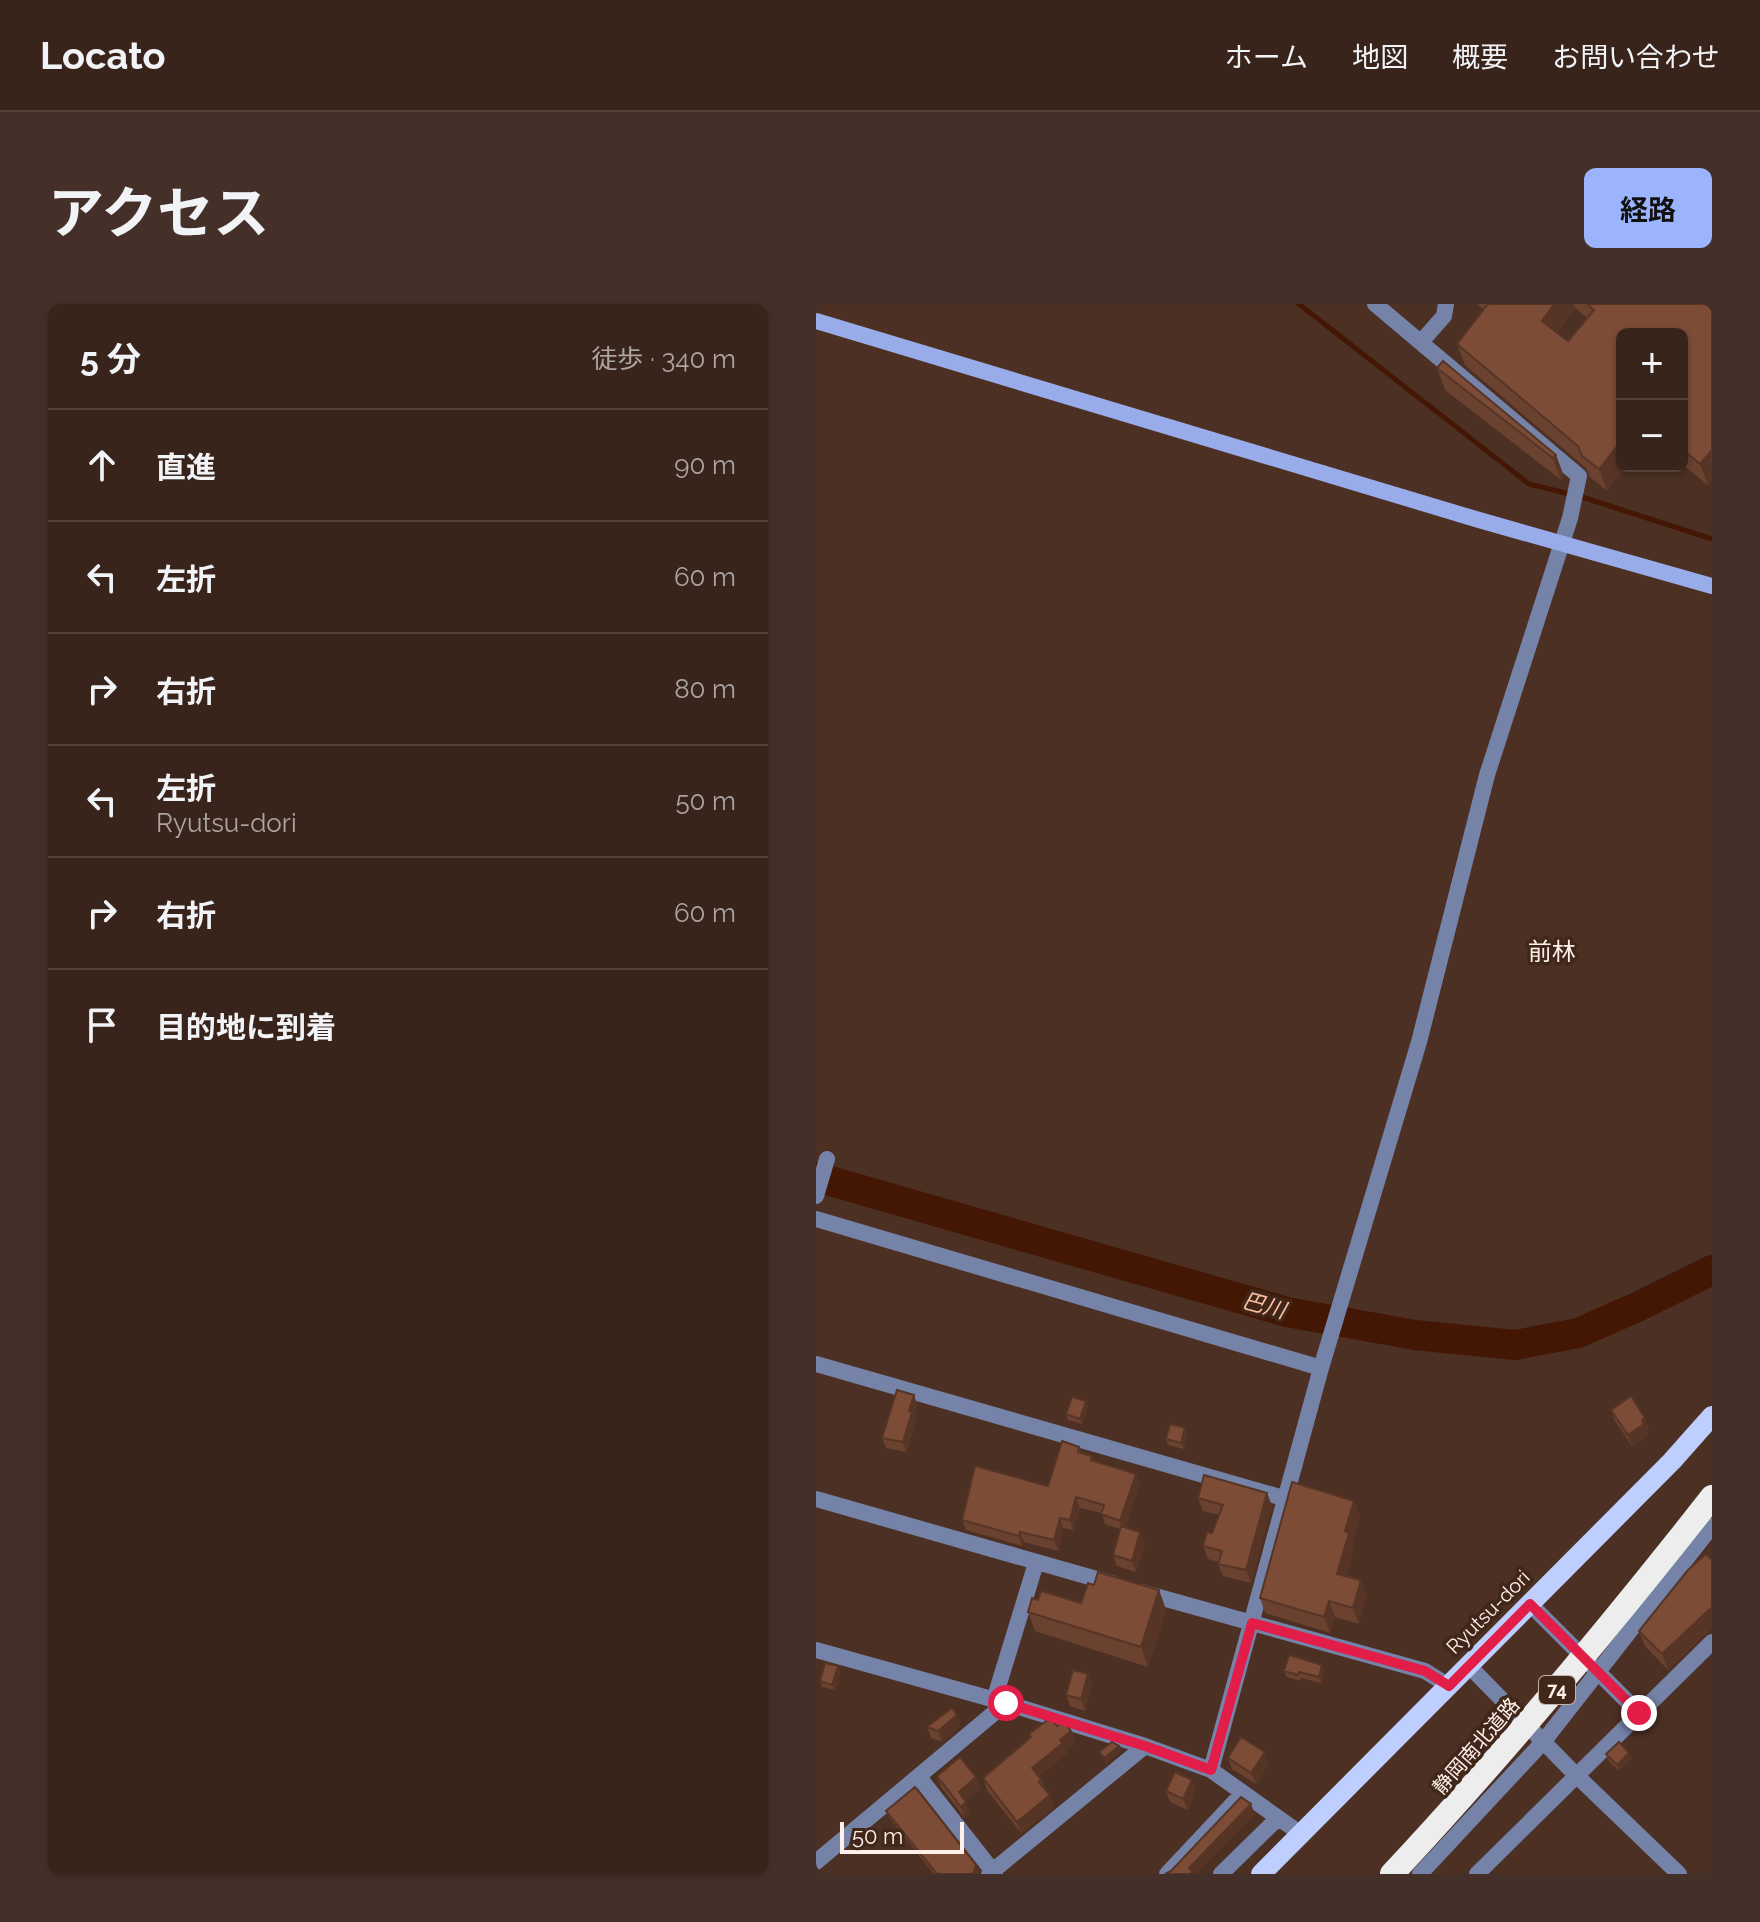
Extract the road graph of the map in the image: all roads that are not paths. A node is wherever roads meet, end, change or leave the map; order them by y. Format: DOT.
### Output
graph roads {
  1 [pos="1375,304"];
  2 [pos="1446,304"];
  3 [pos="816,321"];
  4 [pos="1421,342"];
  5 [pos="1562,543"];
  6 [pos="1712,586"];
  7 [pos="827,1159"];
  8 [pos="816,1196"];
  9 [pos="816,1219"];
  10 [pos="816,1364"];
  11 [pos="1321,1368"];
  12 [pos="1712,1416"];
  13 [pos="1712,1497"];
  14 [pos="816,1499"];
  15 [pos="1287,1499"];
  16 [pos="1712,1510"];
  17 [pos="1712,1526"];
  18 [pos="1036,1563"];
  19 [pos="1530,1604"];
  20 [pos="1252,1623"];
  21 [pos="1712,1642"];
  22 [pos="816,1650"];
  23 [pos="1469,1666"];
  24 [pos="1598,1673"];
  25 [pos="1449,1686"];
  26 [pos="1000,1702"];
  27 [pos="1639,1713"];
  28 [pos="1543,1742"];
  29 [pos="1145,1746"];
  30 [pos="1211,1770"];
  31 [pos="1576,1775"];
  32 [pos="919,1777"];
  33 [pos="1243,1793"];
  34 [pos="1278,1818"];
  35 [pos="1301,1834"];
  36 [pos="816,1862"];
  37 [pos="993,1873"];
  38 [pos="1167,1874"];
  39 [pos="1221,1874"];
  40 [pos="1261,1874"];
  41 [pos="1392,1874"];
  42 [pos="1404,1874"];
  43 [pos="1420,1874"];
  44 [pos="1477,1874"];
  45 [pos="1679,1874"];
  1 -- 4 [label="street"];
  2 -- 4 [label="street"];
  3 -- 5 [label="street"];
  4 -- 5 [label="street"];
  5 -- 6 [label="street"];
  5 -- 11 [label="street"];
  7 -- 8 [label="street"];
  9 -- 11 [label="street"];
  10 -- 15 [label="street"];
  11 -- 15 [label="street"];
  12 -- 19 [label="main road, Ryutsu-dori"];
  13 -- 41 [label="highway, 静岡南北道路 / 74"];
  14 -- 18 [label="street"];
  15 -- 20 [label="street"];
  16 -- 42 [label="highway, 静岡南北道路 / 74"];
  17 -- 24 [label="street"];
  18 -- 20 [label="street"];
  18 -- 26 [label="street"];
  19 -- 23 [label="main road, Ryutsu-dori"];
  19 -- 24 [label="street"];
  20 -- 25 [label="street"];
  20 -- 30 [label="street"];
  21 -- 27 [label="street"];
  22 -- 26 [label="street"];
  23 -- 25 [label="main road, Ryutsu-dori"];
  23 -- 28 [label="street"];
  24 -- 27 [label="street"];
  24 -- 28 [label="street"];
  25 -- 35 [label="main road, Ryutsu-dori"];
  26 -- 29 [label="street"];
  26 -- 32 [label="street"];
  27 -- 31 [label="street"];
  28 -- 31 [label="street"];
  28 -- 43 [label="street"];
  29 -- 30 [label="street"];
  29 -- 37 [label="street"];
  30 -- 33 [label="street"];
  31 -- 44 [label="street"];
  31 -- 45 [label="street"];
  32 -- 36 [label="street"];
  32 -- 37 [label="street"];
  33 -- 34 [label="street"];
  33 -- 38 [label="street"];
  34 -- 35 [label="street"];
  34 -- 39 [label="street"];
  35 -- 40 [label="main road, Ryutsu-dori"];
}
